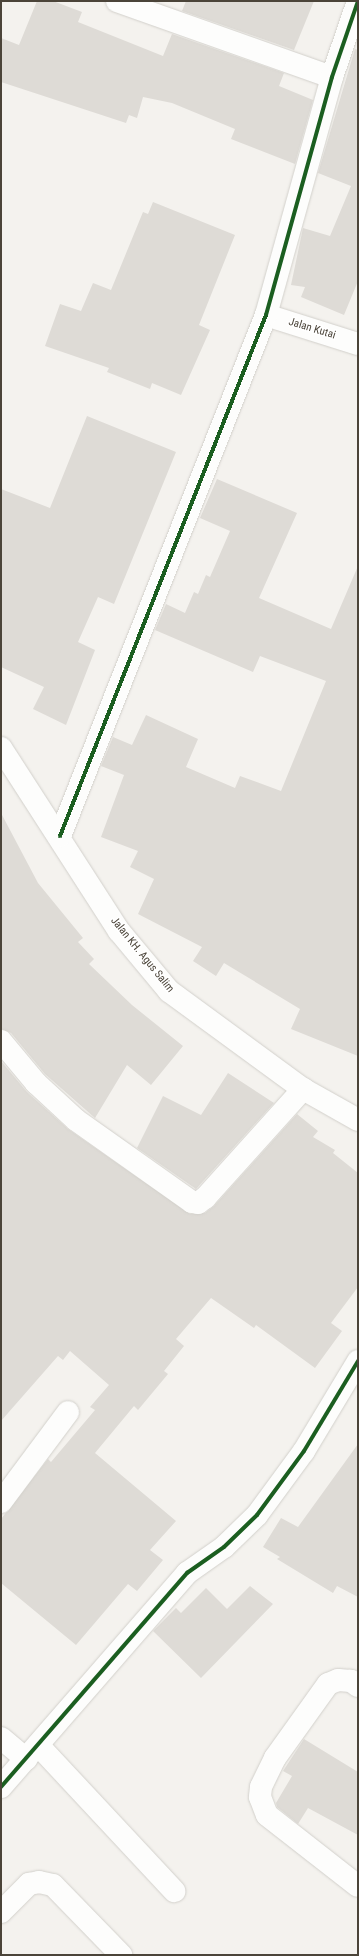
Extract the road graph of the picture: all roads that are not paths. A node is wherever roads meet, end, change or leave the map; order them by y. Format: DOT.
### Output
graph roads {
  1 [pos="117,1"];
  2 [pos="358,1"];
  3 [pos="332,77"];
  4 [pos="266,315"];
  5 [pos="358,344"];
  6 [pos="1,748"];
  7 [pos="60,836"];
  8 [pos="1,1041"];
  9 [pos="303,1089"];
  10 [pos="358,1120"];
  11 [pos="358,1361"];
  12 [pos="68,1412"];
  13 [pos="1,1502"];
  14 [pos="358,1686"];
  15 [pos="1,1738"];
  16 [pos="32,1752"];
  17 [pos="1,1787"];
  18 [pos="358,1886"];
  19 [pos="174,1891"];
  20 [pos="1,1912"];
  21 [pos="121,1955"];
  1 -- 3 [label="street"];
  2 -- 3 [label="street"];
  3 -- 4 [label="street"];
  4 -- 5 [label="street, Jalan Kutai"];
  4 -- 7 [label="street"];
  6 -- 7 [label="street, Jalan KH. Agus Salim"];
  7 -- 9 [label="street, Jalan KH. Agus Salim"];
  8 -- 9 [label="street"];
  9 -- 10 [label="street, Jalan KH. Agus Salim"];
  11 -- 16 [label="street"];
  12 -- 13 [label="street"];
  14 -- 18 [label="street"];
  15 -- 16 [label="street"];
  16 -- 17 [label="street"];
  16 -- 19 [label="street"];
  20 -- 21 [label="street"];
}
